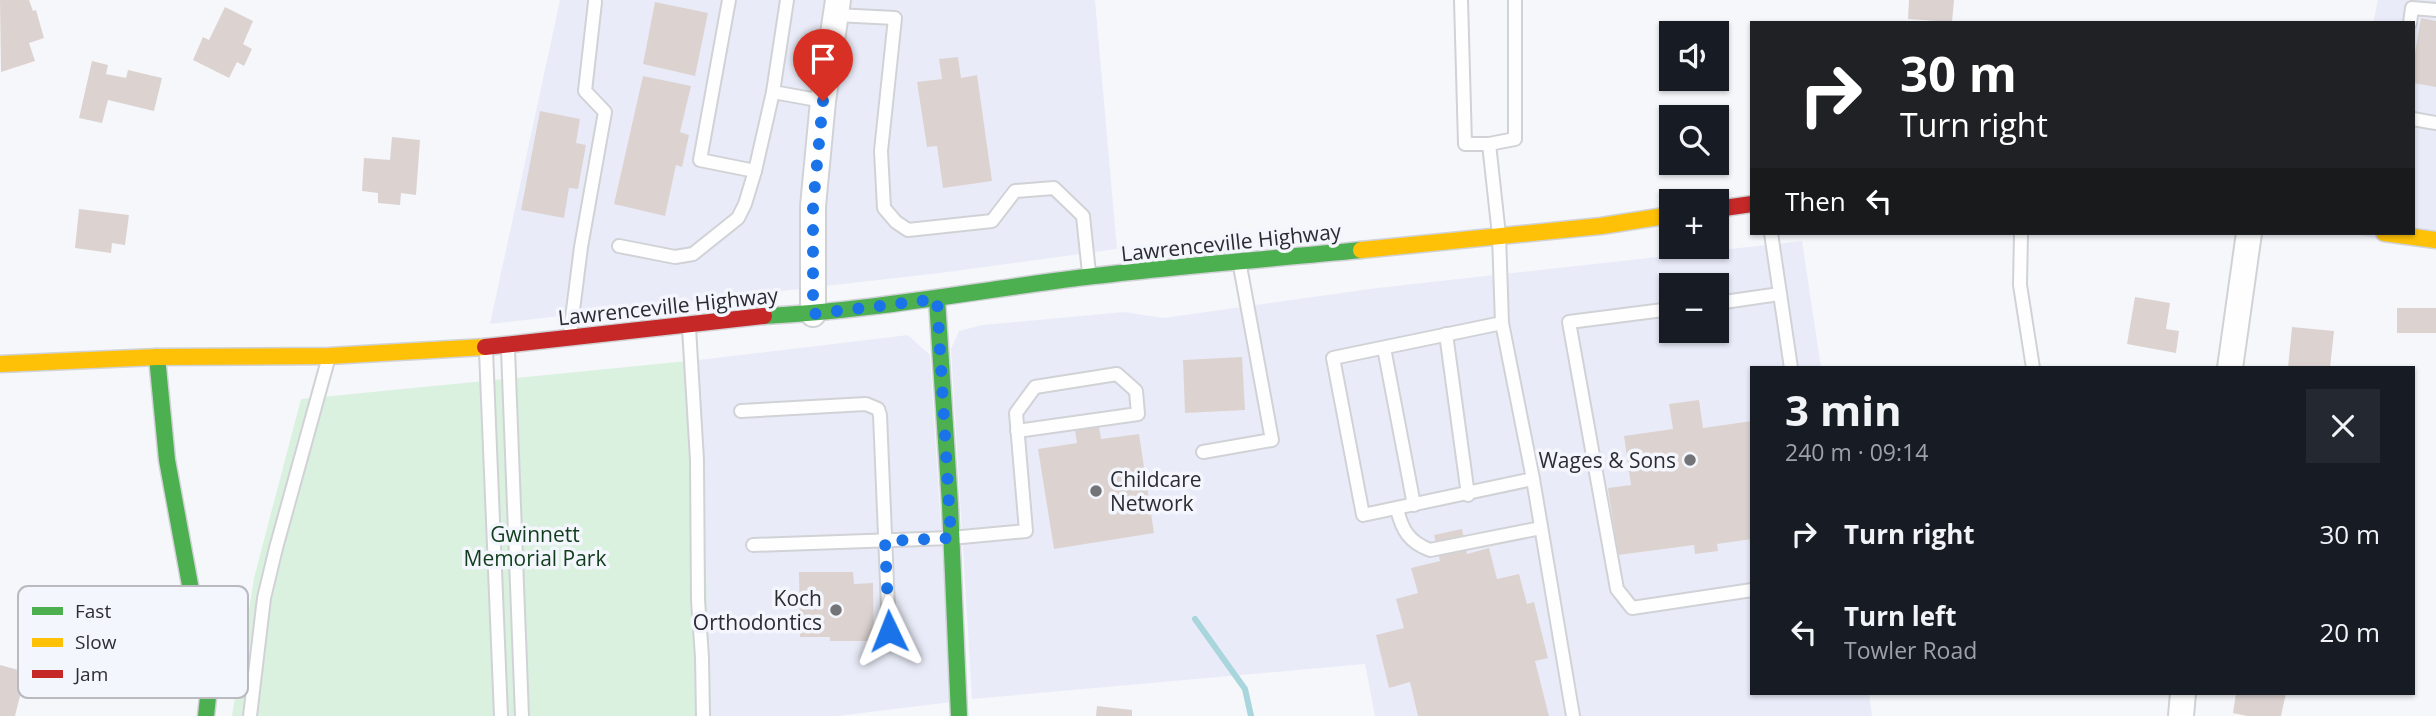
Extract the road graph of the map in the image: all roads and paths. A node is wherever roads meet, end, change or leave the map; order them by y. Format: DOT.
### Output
graph roads {
  1 [pos="729,0"];
  2 [pos="787,0"];
  3 [pos="1461,0"];
  4 [pos="1515,0"];
  5 [pos="595,2"];
  6 [pos="837,7"];
  7 [pos="2436,10"];
  8 [pos="2410,21"];
  9 [pos="772,92"];
  10 [pos="823,101"];
  11 [pos="2415,119"];
  12 [pos="2436,123"];
  13 [pos="1489,145"];
  14 [pos="755,171"];
  15 [pos="1750,204"];
  16 [pos="1729,207"];
  17 [pos="1659,217"];
  18 [pos="1499,235"];
  19 [pos="1771,235"];
  20 [pos="2021,235"];
  21 [pos="2249,235"];
  22 [pos="2399,235"];
  23 [pos="2436,240"];
  24 [pos="620,246"];
  25 [pos="1240,262"];
  26 [pos="1090,277"];
  27 [pos="1780,295"];
  28 [pos="937,299"];
  29 [pos="1729,301"];
  30 [pos="1659,311"];
  31 [pos="813,314"];
  32 [pos="1502,323"];
  33 [pos="688,324"];
  34 [pos="1446,334"];
  35 [pos="569,338"];
  36 [pos="508,345"];
  37 [pos="485,347"];
  38 [pos="1384,348"];
  39 [pos="158,356"];
  40 [pos="329,356"];
  41 [pos="0,364"];
  42 [pos="1791,366"];
  43 [pos="2033,366"];
  44 [pos="2230,366"];
  45 [pos="741,411"];
  46 [pos="1017,431"];
  47 [pos="1203,452"];
  48 [pos="1533,479"];
  49 [pos="1468,495"];
  50 [pos="1414,505"];
  51 [pos="1397,509"];
  52 [pos="1542,528"];
  53 [pos="951,538"];
  54 [pos="885,541"];
  55 [pos="752,545"];
  56 [pos="190,586"];
  57 [pos="1750,590"];
  58 [pos="889,631"];
  59 [pos="2183,695"];
  60 [pos="208,698"];
  61 [pos="206,716"];
  62 [pos="250,716"];
  63 [pos="500,716"];
  64 [pos="522,716"];
  65 [pos="703,716"];
  66 [pos="959,716"];
  67 [pos="1573,716"];
  68 [pos="2181,716"];
  1 -- 14 [label="lane"];
  2 -- 9 [label="lane"];
  3 -- 13 [label="lane"];
  4 -- 13 [label="lane"];
  5 -- 35 [label="lane"];
  6 -- 10 [label="street"];
  6 -- 26 [label="lane"];
  7 -- 8 [label="lane"];
  9 -- 10 [label="lane"];
  9 -- 14 [label="lane"];
  10 -- 31 [label="street"];
  11 -- 12 [label="lane"];
  13 -- 18 [label="lane"];
  14 -- 24 [label="lane"];
  15 -- 16 [label="main road"];
  17 -- 18 [label="main road, Lawrenceville Highway"];
  18 -- 25 [label="main road, Lawrenceville Highway"];
  18 -- 32 [label="lane"];
  19 -- 27 [label="lane"];
  20 -- 43 [label="lane"];
  21 -- 44 [label="street"];
  22 -- 23 [label="main road"];
  25 -- 26 [label="main road, Lawrenceville Highway"];
  25 -- 47 [label="lane"];
  26 -- 28 [label="main road, Lawrenceville Highway"];
  27 -- 29 [label="lane"];
  27 -- 42 [label="lane"];
  28 -- 31 [label="main road, Lawrenceville Highway"];
  28 -- 53 [label="main road"];
  30 -- 57 [label="lane"];
  31 -- 33 [label="main road, Lawrenceville Highway"];
  32 -- 34 [label="lane"];
  32 -- 48 [label="lane"];
  33 -- 35 [label="main road, Lawrenceville Highway"];
  33 -- 65 [label="lane"];
  34 -- 38 [label="lane"];
  34 -- 49 [label="lane"];
  35 -- 36 [label="main road, Lawrenceville Highway"];
  36 -- 37 [label="main road, Lawrenceville Highway"];
  36 -- 64 [label="lane"];
  37 -- 40 [label="main road, Lawrenceville Highway"];
  37 -- 63 [label="lane"];
  38 -- 50 [label="lane"];
  38 -- 51 [label="lane"];
  39 -- 40 [label="main road, Lawrenceville Highway"];
  39 -- 41 [label="main road, Lawrenceville Highway"];
  39 -- 56 [label="main road"];
  40 -- 62 [label="lane"];
  45 -- 54 [label="lane"];
  46 -- 46 [label="lane"];
  46 -- 53 [label="lane"];
  48 -- 49 [label="lane"];
  48 -- 52 [label="lane"];
  49 -- 50 [label="lane"];
  50 -- 51 [label="lane"];
  51 -- 52 [label="lane"];
  52 -- 67 [label="lane"];
  53 -- 54 [label="lane"];
  53 -- 66 [label="main road"];
  54 -- 55 [label="lane"];
  54 -- 58 [label="lane"];
  59 -- 68 [label="street"];
  60 -- 61 [label="main road"];
}
